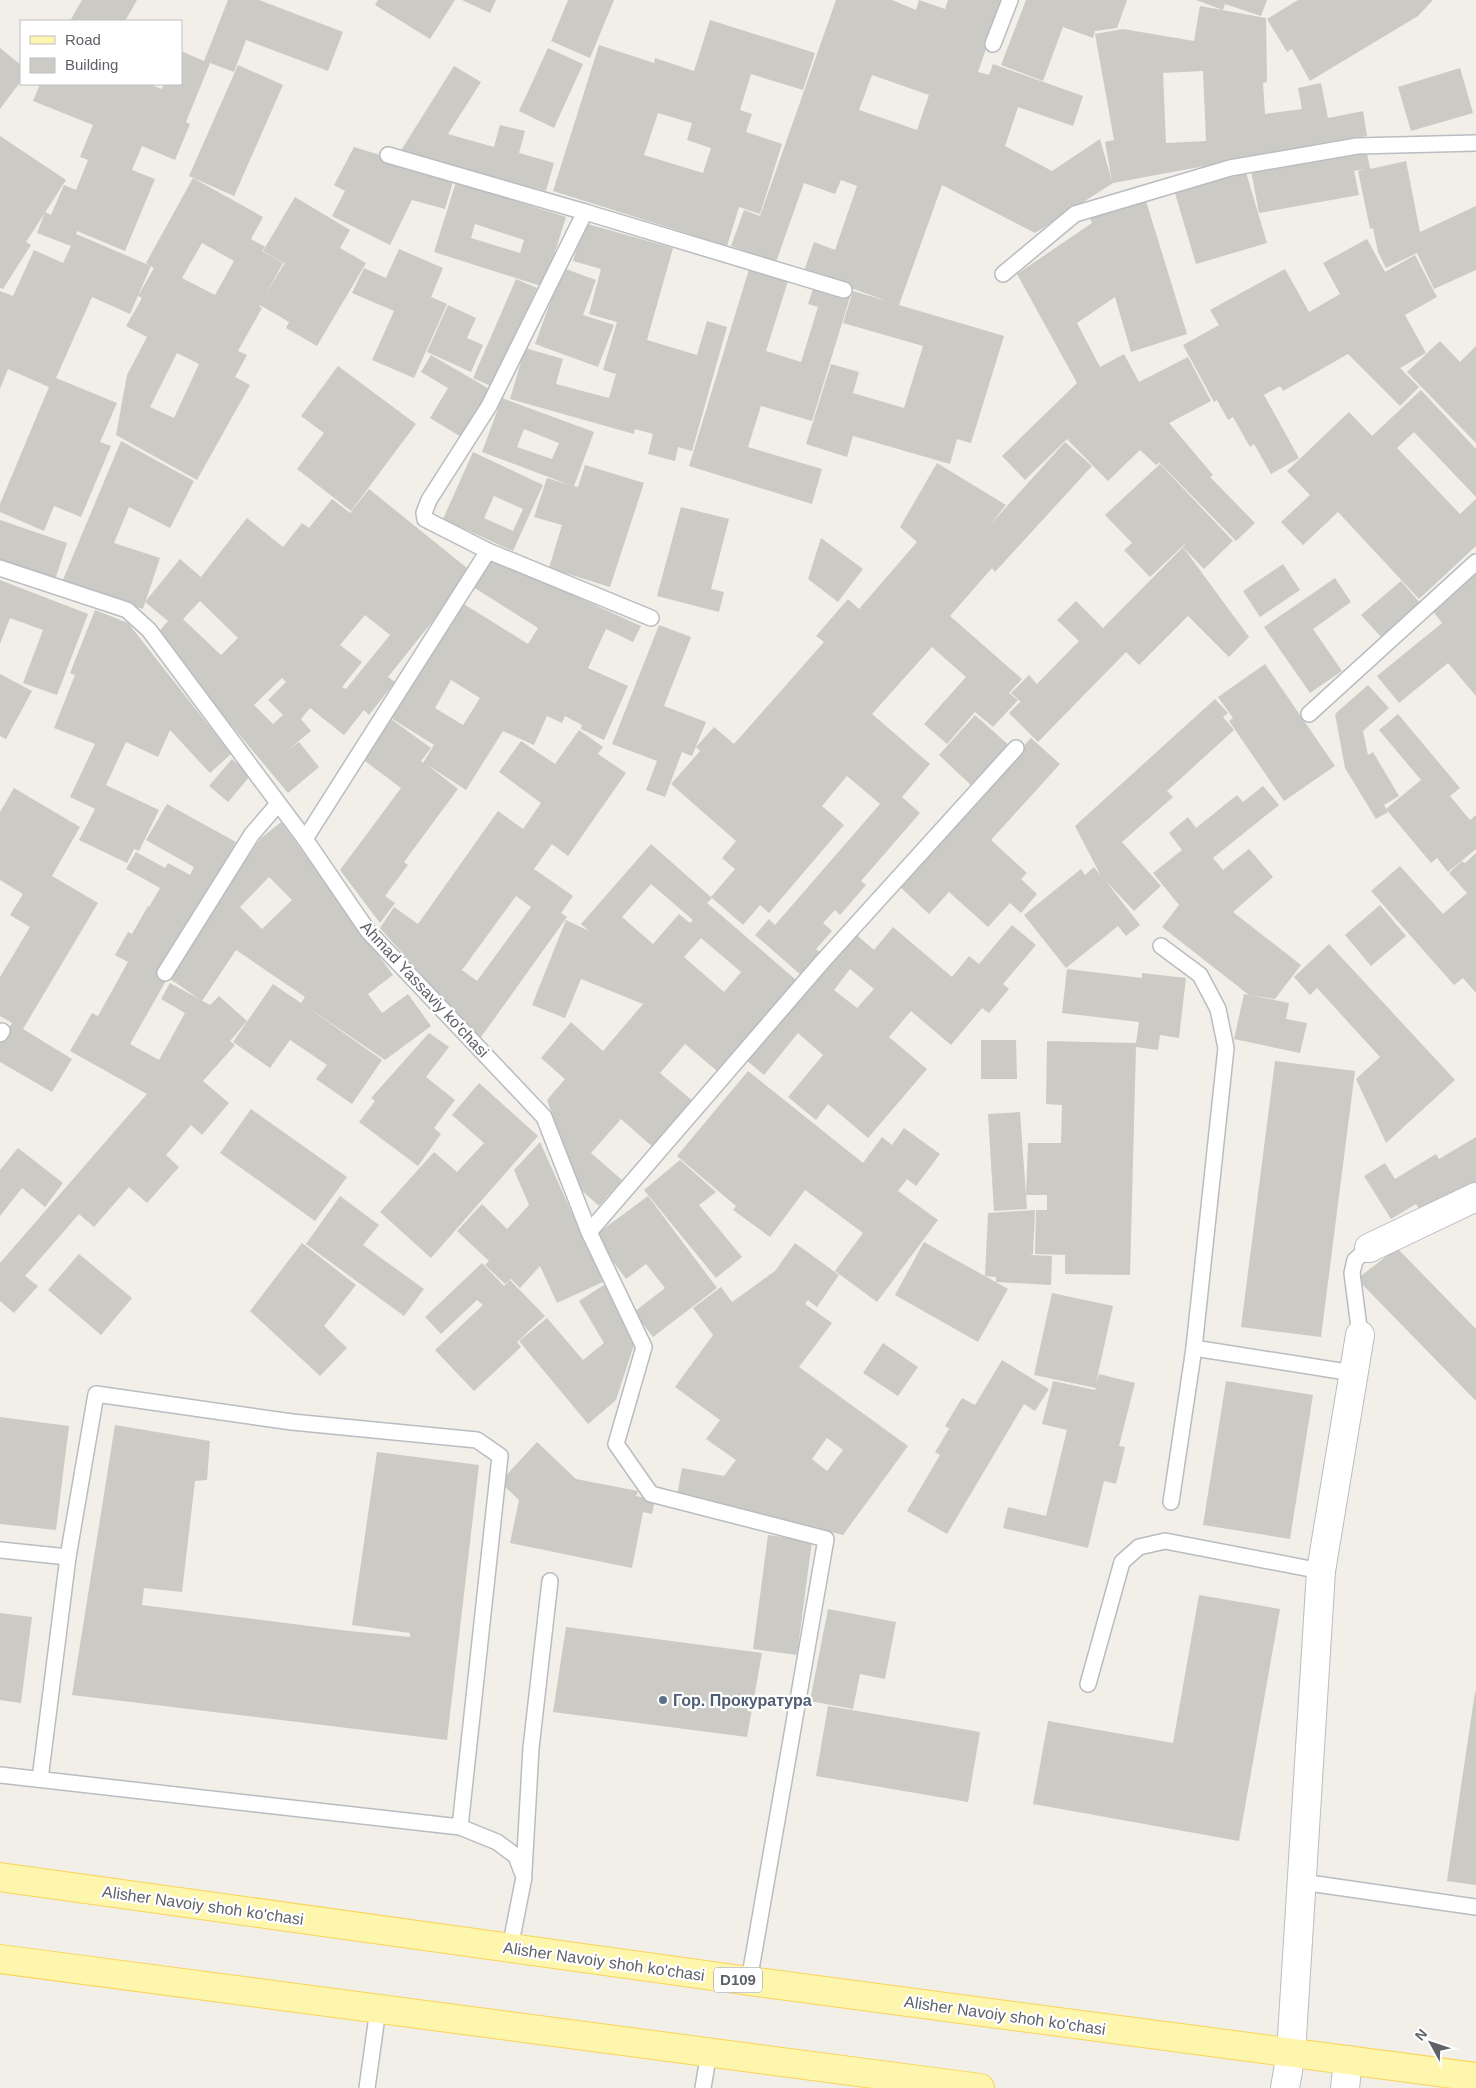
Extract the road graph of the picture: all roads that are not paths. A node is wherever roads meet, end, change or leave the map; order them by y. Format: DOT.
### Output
graph roads {
  1 [pos="1010,0"];
  2 [pos="992,44"];
  3 [pos="1476,142"];
  4 [pos="388,154"];
  5 [pos="585,212"];
  6 [pos="1003,274"];
  7 [pos="844,290"];
  8 [pos="488,551"];
  9 [pos="1476,562"];
  10 [pos="0,568"];
  11 [pos="651,618"];
  12 [pos="1309,714"];
  13 [pos="1016,748"];
  14 [pos="278,804"];
  15 [pos="305,839"];
  16 [pos="1161,946"];
  17 [pos="165,973"];
  18 [pos="1476,1196"];
  19 [pos="589,1232"];
  20 [pos="1369,1248"];
  21 [pos="1360,1335"];
  22 [pos="1194,1348"];
  23 [pos="1353,1373"];
  24 [pos="1171,1502"];
  25 [pos="0,1550"];
  26 [pos="68,1557"];
  27 [pos="1321,1571"];
  28 [pos="550,1581"];
  29 [pos="1088,1684"];
  30 [pos="0,1775"];
  31 [pos="40,1779"];
  32 [pos="460,1827"];
  33 [pos="0,1877"];
  34 [pos="524,1877"];
  35 [pos="1302,1882"];
  36 [pos="1476,1907"];
  37 [pos="510,1948"];
  38 [pos="0,1959"];
  39 [pos="750,1981"];
  40 [pos="378,2009"];
  41 [pos="709,2052"];
  42 [pos="1291,2053"];
  43 [pos="1348,2060"];
  44 [pos="1476,2077"];
  45 [pos="367,2088"];
  46 [pos="702,2088"];
  47 [pos="980,2088"];
  48 [pos="1284,2088"];
  49 [pos="1345,2088"];
  1 -- 2 [label="lane"];
  3 -- 6 [label="lane"];
  4 -- 5 [label="lane"];
  5 -- 7 [label="lane"];
  5 -- 8 [label="lane"];
  8 -- 11 [label="lane"];
  8 -- 15 [label="lane"];
  9 -- 12 [label="lane"];
  10 -- 14 [label="lane, Ahmad Yassaviy ko'chasi"];
  13 -- 19 [label="lane"];
  14 -- 15 [label="lane, Ahmad Yassaviy ko'chasi"];
  14 -- 17 [label="lane"];
  15 -- 19 [label="lane, Ahmad Yassaviy ko'chasi"];
  16 -- 22 [label="lane"];
  18 -- 20 [label="street"];
  19 -- 39 [label="lane, Ahmad Yassaviy ko'chasi"];
  20 -- 21 [label="lane"];
  21 -- 23 [label="street"];
  22 -- 23 [label="lane"];
  22 -- 24 [label="lane"];
  23 -- 27 [label="street"];
  25 -- 26 [label="lane"];
  26 -- 31 [label="lane"];
  26 -- 32 [label="lane"];
  27 -- 29 [label="lane"];
  27 -- 35 [label="street"];
  28 -- 34 [label="lane"];
  30 -- 31 [label="lane"];
  31 -- 32 [label="lane"];
  32 -- 34 [label="lane"];
  33 -- 37 [label="main road, Alisher Navoiy shoh ko'chasi / D109"];
  34 -- 37 [label="lane"];
  35 -- 36 [label="lane"];
  35 -- 42 [label="street"];
  37 -- 39 [label="main road, Alisher Navoiy shoh ko'chasi / D109"];
  38 -- 40 [label="main road"];
  39 -- 42 [label="main road, Alisher Navoiy shoh ko'chasi / D109"];
  40 -- 41 [label="main road"];
  40 -- 45 [label="lane"];
  41 -- 46 [label="lane"];
  41 -- 47 [label="main road"];
  42 -- 43 [label="main road, Alisher Navoiy shoh ko'chasi / D109"];
  42 -- 48 [label="street"];
  43 -- 44 [label="main road, Alisher Navoiy shoh ko'chasi / D109"];
  43 -- 49 [label="street"];
}
